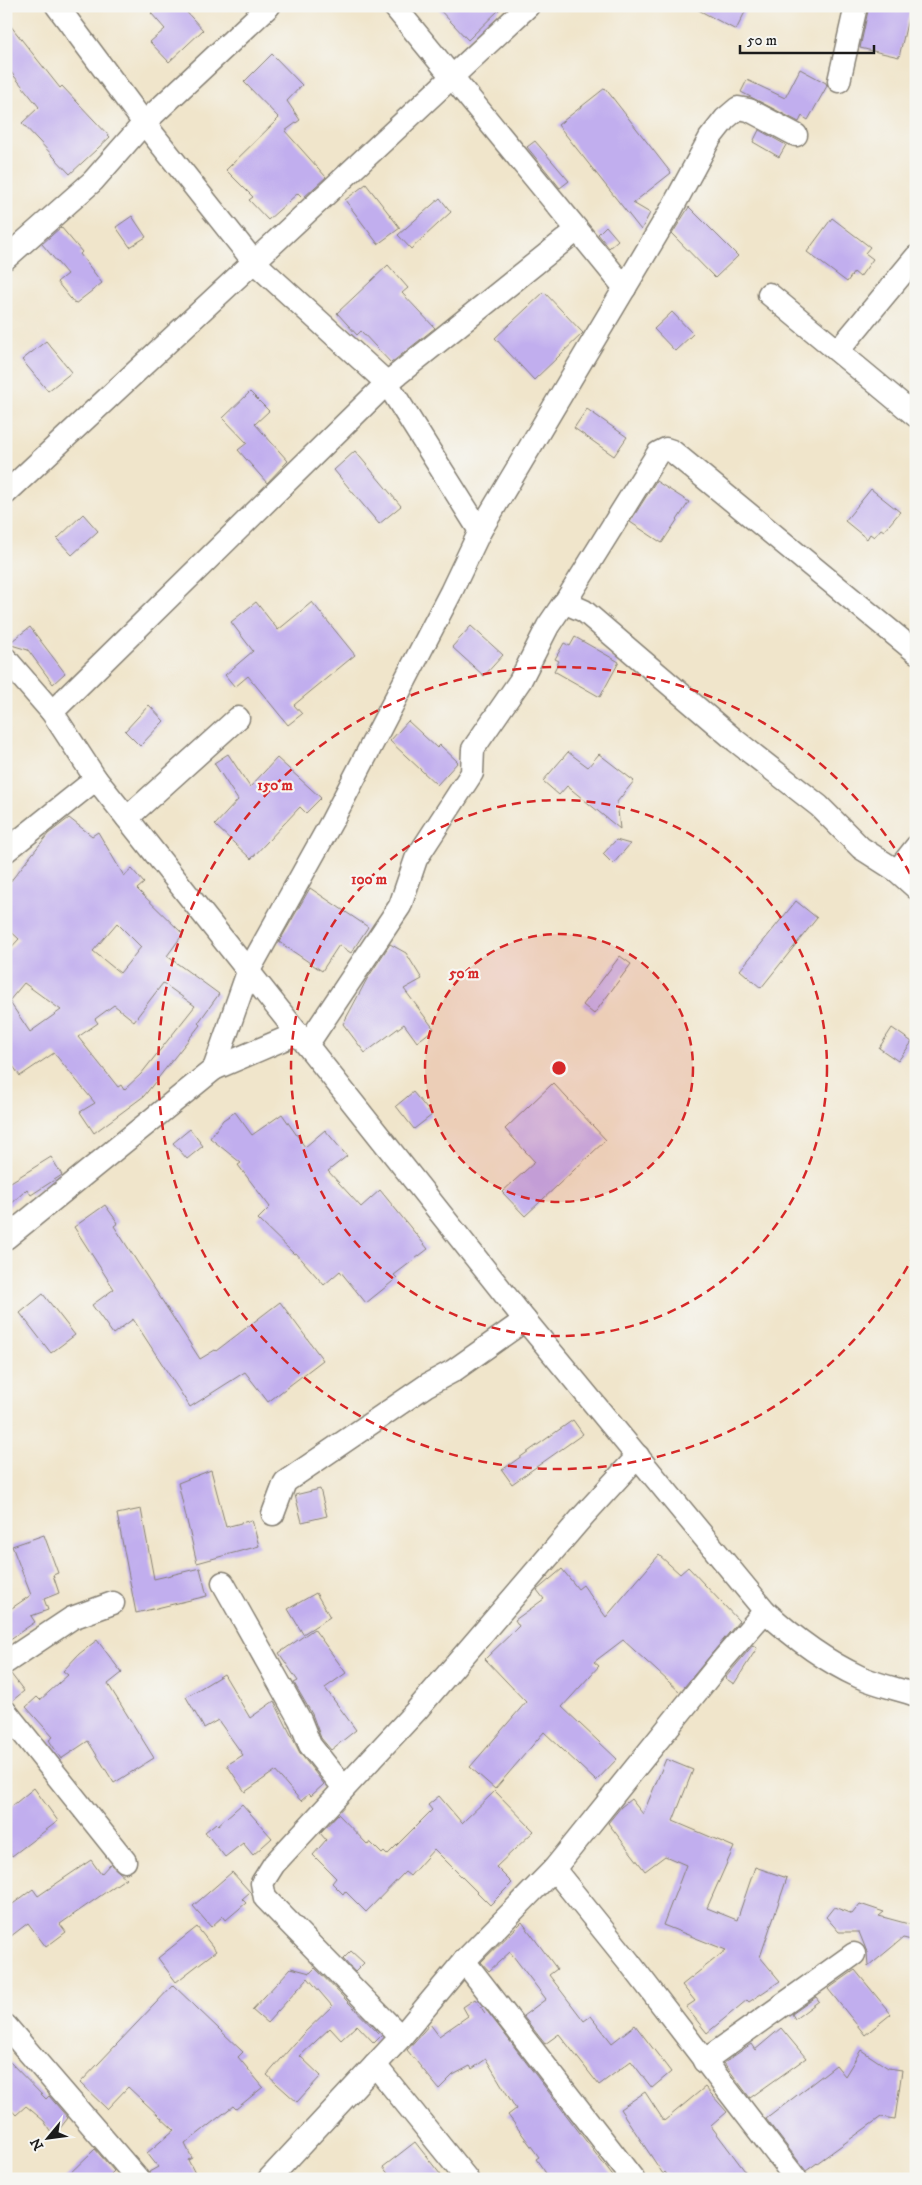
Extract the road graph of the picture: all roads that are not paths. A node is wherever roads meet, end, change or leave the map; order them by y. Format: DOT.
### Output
graph roads {
  1 [pos="58,6"];
  2 [pos="269,6"];
  3 [pos="394,6"];
  4 [pos="528,6"];
  5 [pos="856,6"];
  6 [pos="452,77"];
  7 [pos="839,81"];
  8 [pos="144,123"];
  9 [pos="796,135"];
  10 [pos="577,230"];
  11 [pos="916,257"];
  12 [pos="6,258"];
  13 [pos="254,262"];
  14 [pos="625,288"];
  15 [pos="769,294"];
  16 [pos="838,351"];
  17 [pos="387,383"];
  18 [pos="916,416"];
  19 [pos="6,493"];
  20 [pos="480,532"];
  21 [pos="564,604"];
  22 [pos="916,652"];
  23 [pos="6,659"];
  24 [pos="52,712"];
  25 [pos="238,718"];
  26 [pos="96,779"];
  27 [pos="127,818"];
  28 [pos="916,847"];
  29 [pos="6,851"];
  30 [pos="897,871"];
  31 [pos="916,888"];
  32 [pos="248,972"];
  33 [pos="303,1039"];
  34 [pos="214,1069"];
  35 [pos="6,1238"];
  36 [pos="525,1320"];
  37 [pos="638,1456"];
  38 [pos="273,1514"];
  39 [pos="223,1583"];
  40 [pos="113,1603"];
  41 [pos="765,1611"];
  42 [pos="6,1662"];
  43 [pos="916,1695"];
  44 [pos="6,1712"];
  45 [pos="344,1788"];
  46 [pos="125,1861"];
  47 [pos="554,1869"];
  48 [pos="854,1954"];
  49 [pos="464,1961"];
  50 [pos="6,2026"];
  51 [pos="401,2037"];
  52 [pos="704,2061"];
  53 [pos="375,2066"];
  54 [pos="138,2179"];
  55 [pos="269,2179"];
  56 [pos="467,2179"];
  57 [pos="633,2179"];
  58 [pos="796,2179"];
  1 -- 8 [label="street"];
  2 -- 8 [label="street"];
  3 -- 6 [label="street"];
  4 -- 6 [label="street"];
  5 -- 7 [label="street"];
  6 -- 10 [label="street"];
  6 -- 13 [label="street"];
  8 -- 12 [label="street"];
  8 -- 13 [label="street"];
  9 -- 14 [label="street"];
  10 -- 14 [label="street"];
  10 -- 17 [label="street"];
  11 -- 16 [label="street"];
  13 -- 17 [label="street"];
  13 -- 19 [label="street"];
  14 -- 20 [label="street"];
  15 -- 16 [label="street"];
  16 -- 18 [label="street"];
  17 -- 20 [label="street"];
  17 -- 24 [label="street"];
  20 -- 32 [label="street"];
  21 -- 22 [label="street"];
  21 -- 30 [label="street"];
  21 -- 33 [label="street"];
  23 -- 24 [label="street"];
  24 -- 26 [label="street"];
  25 -- 27 [label="street"];
  26 -- 27 [label="street"];
  26 -- 29 [label="street"];
  27 -- 32 [label="street"];
  28 -- 30 [label="street"];
  30 -- 31 [label="street"];
  32 -- 33 [label="street"];
  32 -- 34 [label="street"];
  33 -- 34 [label="street"];
  33 -- 36 [label="street"];
  34 -- 35 [label="street"];
  36 -- 37 [label="street"];
  36 -- 38 [label="street"];
  37 -- 41 [label="street"];
  37 -- 45 [label="street"];
  39 -- 45 [label="street"];
  40 -- 42 [label="street"];
  41 -- 43 [label="street"];
  41 -- 47 [label="street"];
  44 -- 46 [label="street"];
  45 -- 51 [label="street"];
  47 -- 49 [label="street"];
  47 -- 52 [label="street"];
  48 -- 52 [label="street"];
  49 -- 51 [label="street"];
  49 -- 57 [label="street"];
  50 -- 54 [label="street"];
  51 -- 53 [label="street"];
  52 -- 58 [label="street"];
  53 -- 55 [label="street"];
  53 -- 56 [label="street"];
}
